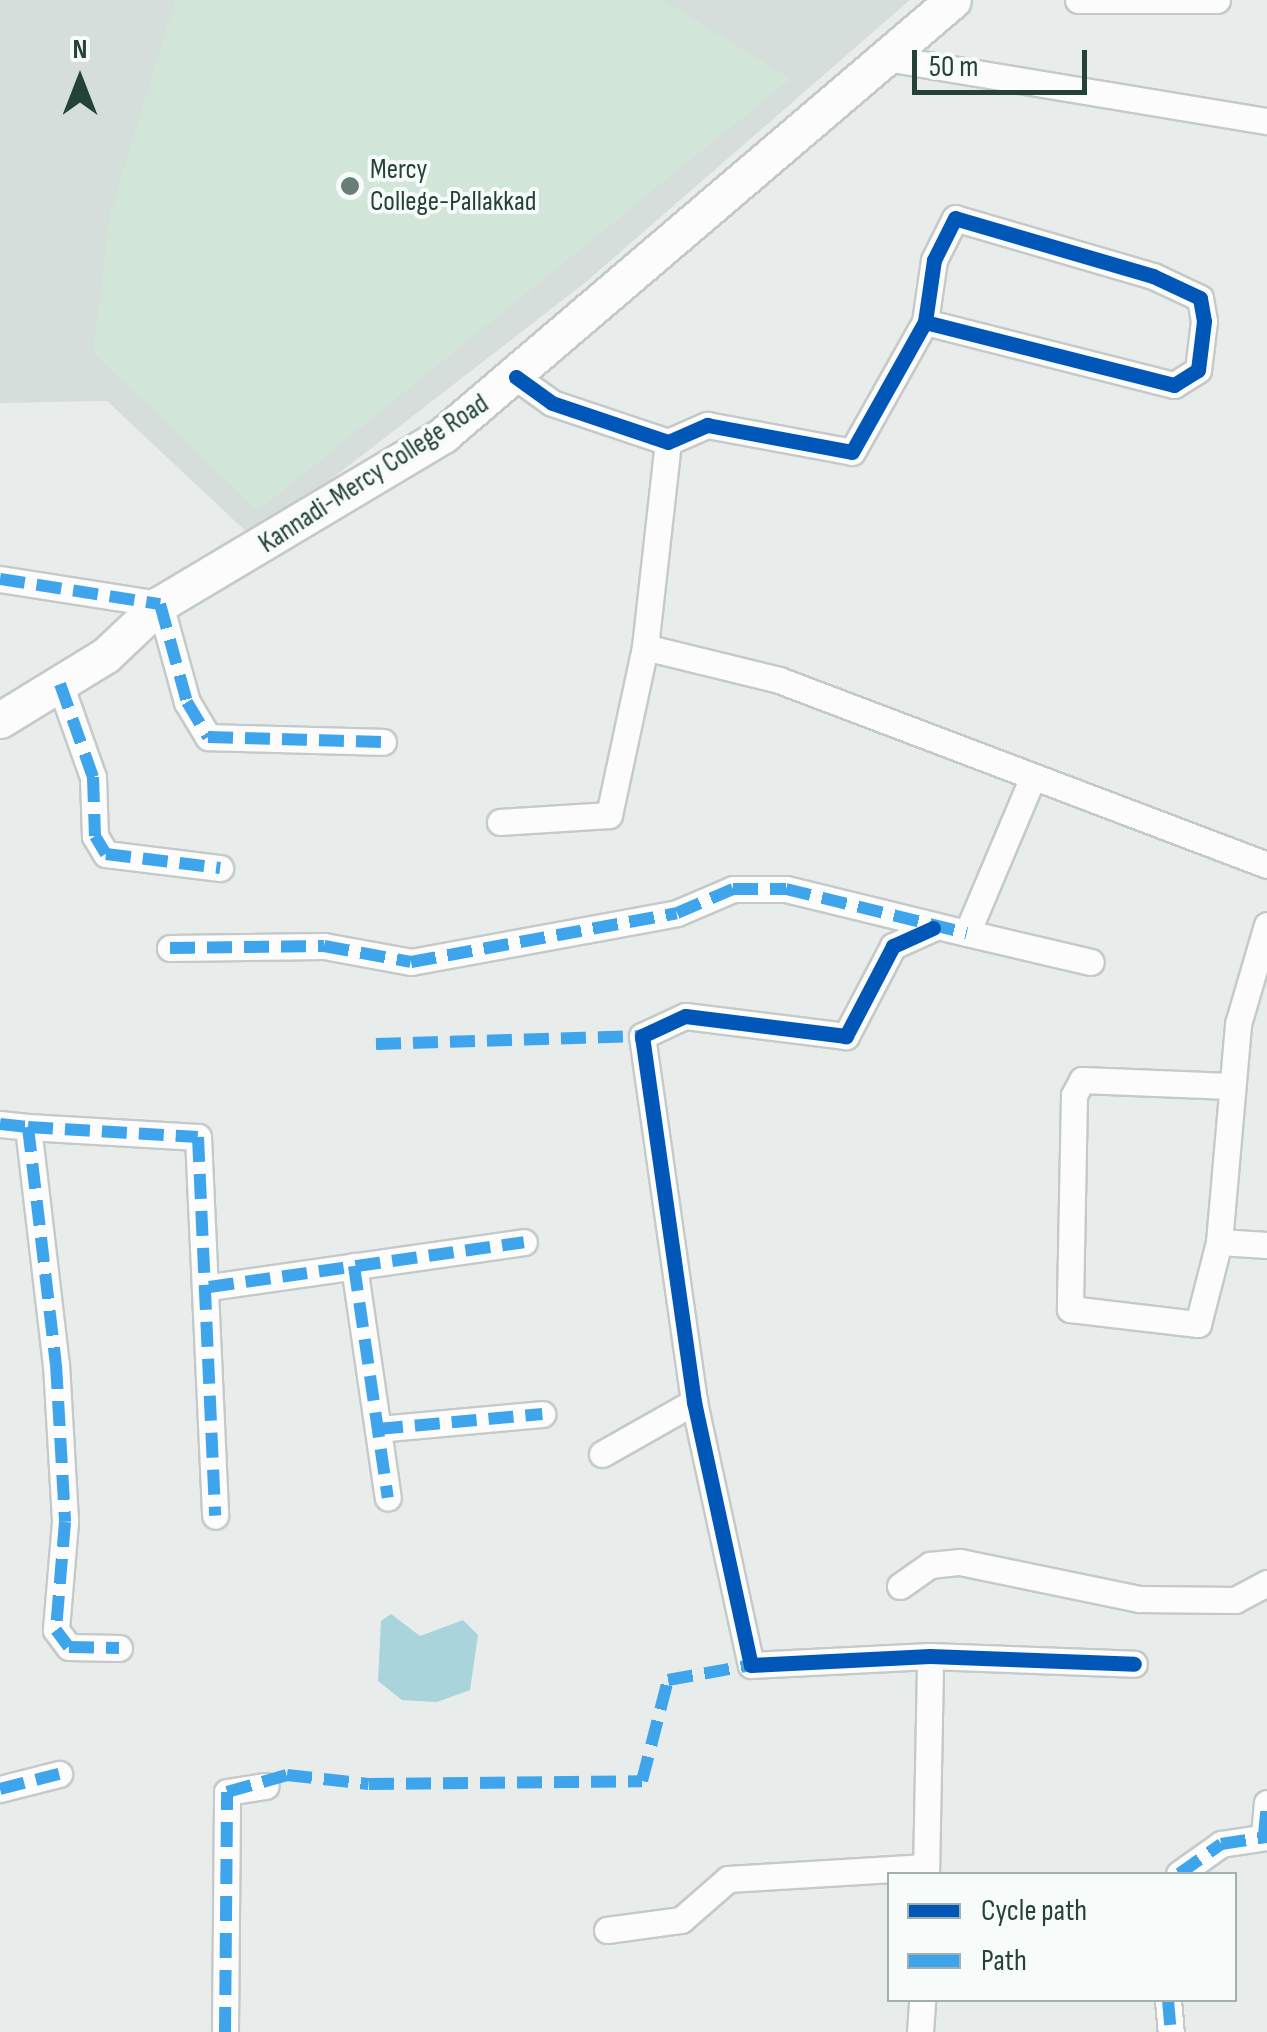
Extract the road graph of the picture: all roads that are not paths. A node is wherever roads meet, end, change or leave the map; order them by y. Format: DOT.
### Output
graph roads {
  1 [pos="953,0"];
  2 [pos="1078,0"];
  3 [pos="1217,0"];
  4 [pos="886,58"];
  5 [pos="1267,121"];
  6 [pos="924,322"];
  7 [pos="516,378"];
  8 [pos="668,442"];
  9 [pos="0,580"];
  10 [pos="160,604"];
  11 [pos="645,647"];
  12 [pos="60,684"];
  13 [pos="0,720"];
  14 [pos="383,742"];
  15 [pos="1032,779"];
  16 [pos="500,822"];
  17 [pos="1267,865"];
  18 [pos="220,868"];
  19 [pos="1267,925"];
  20 [pos="932,928"];
  21 [pos="967,933"];
  22 [pos="170,948"];
  23 [pos="1090,962"];
  24 [pos="1230,1086"];
  25 [pos="0,1124"];
  26 [pos="28,1127"];
  27 [pos="524,1242"];
  28 [pos="1219,1242"];
  29 [pos="1267,1245"];
  30 [pos="354,1266"];
  31 [pos="209,1288"];
  32 [pos="694,1402"];
  33 [pos="542,1414"];
  34 [pos="378,1428"];
  35 [pos="602,1454"];
  36 [pos="388,1498"];
  37 [pos="214,1516"];
  38 [pos="1267,1583"];
  39 [pos="900,1586"];
  40 [pos="119,1648"];
  41 [pos="930,1656"];
  42 [pos="1134,1664"];
  43 [pos="59,1774"];
  44 [pos="266,1786"];
  45 [pos="0,1788"];
  46 [pos="1267,1803"];
  47 [pos="1265,1837"];
  48 [pos="926,1871"];
  49 [pos="1182,1872"];
  50 [pos="887,1873"];
  51 [pos="607,1930"];
  52 [pos="922,2002"];
  53 [pos="1168,2002"];
  54 [pos="226,2032"];
  55 [pos="920,2032"];
  56 [pos="1171,2032"];
  1 -- 4 [label="main road, Kannadi-Mercy College Road"];
  2 -- 3 [label="street"];
  4 -- 5 [label="street"];
  4 -- 7 [label="main road, Kannadi-Mercy College Road"];
  6 -- 6 [label="street"];
  6 -- 8 [label="street"];
  7 -- 8 [label="street"];
  7 -- 10 [label="main road, Kannadi-Mercy College Road"];
  8 -- 11 [label="street"];
  9 -- 10 [label="street"];
  10 -- 12 [label="main road, Kannadi-Mercy College Road"];
  10 -- 14 [label="street"];
  11 -- 15 [label="street"];
  11 -- 16 [label="street"];
  12 -- 13 [label="main road, Kannadi-Mercy College Road"];
  12 -- 18 [label="street"];
  15 -- 17 [label="street"];
  15 -- 21 [label="street"];
  19 -- 24 [label="street"];
  20 -- 21 [label="street"];
  20 -- 22 [label="street"];
  20 -- 32 [label="street"];
  21 -- 23 [label="street"];
  24 -- 28 [label="street"];
  24 -- 28 [label="street"];
  25 -- 26 [label="street"];
  26 -- 31 [label="street"];
  26 -- 40 [label="street"];
  27 -- 30 [label="street"];
  28 -- 29 [label="street"];
  30 -- 31 [label="street"];
  30 -- 34 [label="street"];
  31 -- 37 [label="street"];
  32 -- 35 [label="street"];
  32 -- 41 [label="street"];
  33 -- 34 [label="street"];
  34 -- 36 [label="street"];
  38 -- 39 [label="street"];
  41 -- 42 [label="street"];
  41 -- 48 [label="street"];
  43 -- 45 [label="street"];
  44 -- 54 [label="street"];
  46 -- 47 [label="street"];
  47 -- 49 [label="street"];
  50 -- 51 [label="street"];
  52 -- 55 [label="street"];
  53 -- 56 [label="street"];
}
